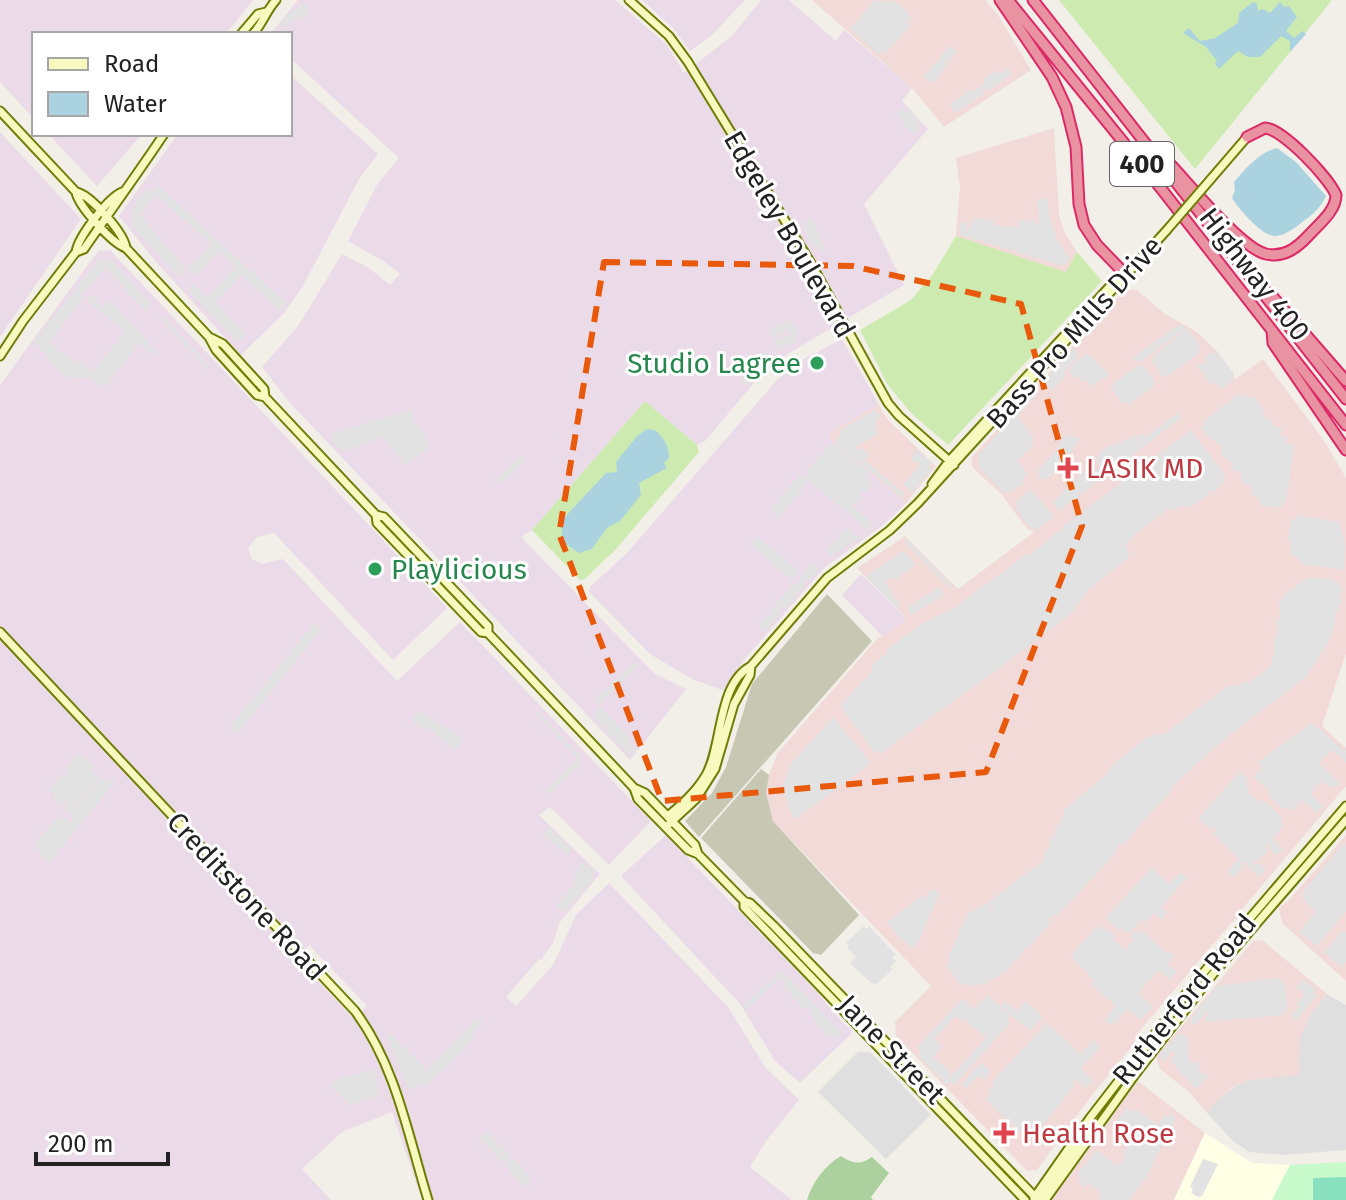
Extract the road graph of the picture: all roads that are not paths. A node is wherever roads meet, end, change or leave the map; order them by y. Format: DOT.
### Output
graph roads {
  1 [pos="276,0"];
  2 [pos="629,0"];
  3 [pos="1000,0"];
  4 [pos="1008,0"];
  5 [pos="1033,0"];
  6 [pos="266,12"];
  7 [pos="243,32"];
  8 [pos="255,32"];
  9 [pos="0,111"];
  10 [pos="163,136"];
  11 [pos="1247,137"];
  12 [pos="1157,158"];
  13 [pos="76,192"];
  14 [pos="104,215"];
  15 [pos="98,223"];
  16 [pos="126,248"];
  17 [pos="1125,274"];
  18 [pos="1252,281"];
  19 [pos="1272,331"];
  20 [pos="0,356"];
  21 [pos="1346,381"];
  22 [pos="1346,399"];
  23 [pos="1346,425"];
  24 [pos="1346,450"];
  25 [pos="952,463"];
  26 [pos="0,632"];
  27 [pos="1346,806"];
  28 [pos="1346,820"];
  29 [pos="669,821"];
  30 [pos="744,901"];
  31 [pos="1038,1199"];
  32 [pos="428,1200"];
  33 [pos="1025,1200"];
  1 -- 6 [label="main road"];
  2 -- 25 [label="main road, Edgeley Boulevard"];
  3 -- 17 [label="highway"];
  4 -- 19 [label="highway, Highway 400 / 400"];
  5 -- 12 [label="highway, Highway 400 / 400"];
  6 -- 7 [label="main road"];
  6 -- 8 [label="main road"];
  9 -- 13 [label="main road, Jane Street"];
  10 -- 14 [label="main road"];
  11 -- 12 [label="highway"];
  11 -- 17 [label="main road, Bass Pro Mills Drive, bridge"];
  12 -- 18 [label="highway, Highway 400 / 400"];
  13 -- 14 [label="main road, Jane Street"];
  13 -- 15 [label="main road, Jane Street"];
  14 -- 15 [label="main road"];
  14 -- 16 [label="main road, Jane Street"];
  15 -- 16 [label="main road, Jane Street"];
  15 -- 20 [label="main road"];
  16 -- 29 [label="main road, Jane Street"];
  17 -- 25 [label="main road, Bass Pro Mills Drive"];
  18 -- 21 [label="highway"];
  18 -- 22 [label="highway, Highway 400 / 400"];
  19 -- 23 [label="highway, Highway 400 / 400"];
  19 -- 24 [label="highway"];
  25 -- 29 [label="main road, Bass Pro Mills Drive"];
  26 -- 32 [label="main road, Creditstone Road"];
  27 -- 31 [label="main road, Rutherford Road"];
  28 -- 31 [label="main road, Rutherford Road"];
  29 -- 30 [label="main road, Jane Street"];
  30 -- 31 [label="main road, Jane Street"];
  30 -- 33 [label="main road, Jane Street"];
}
